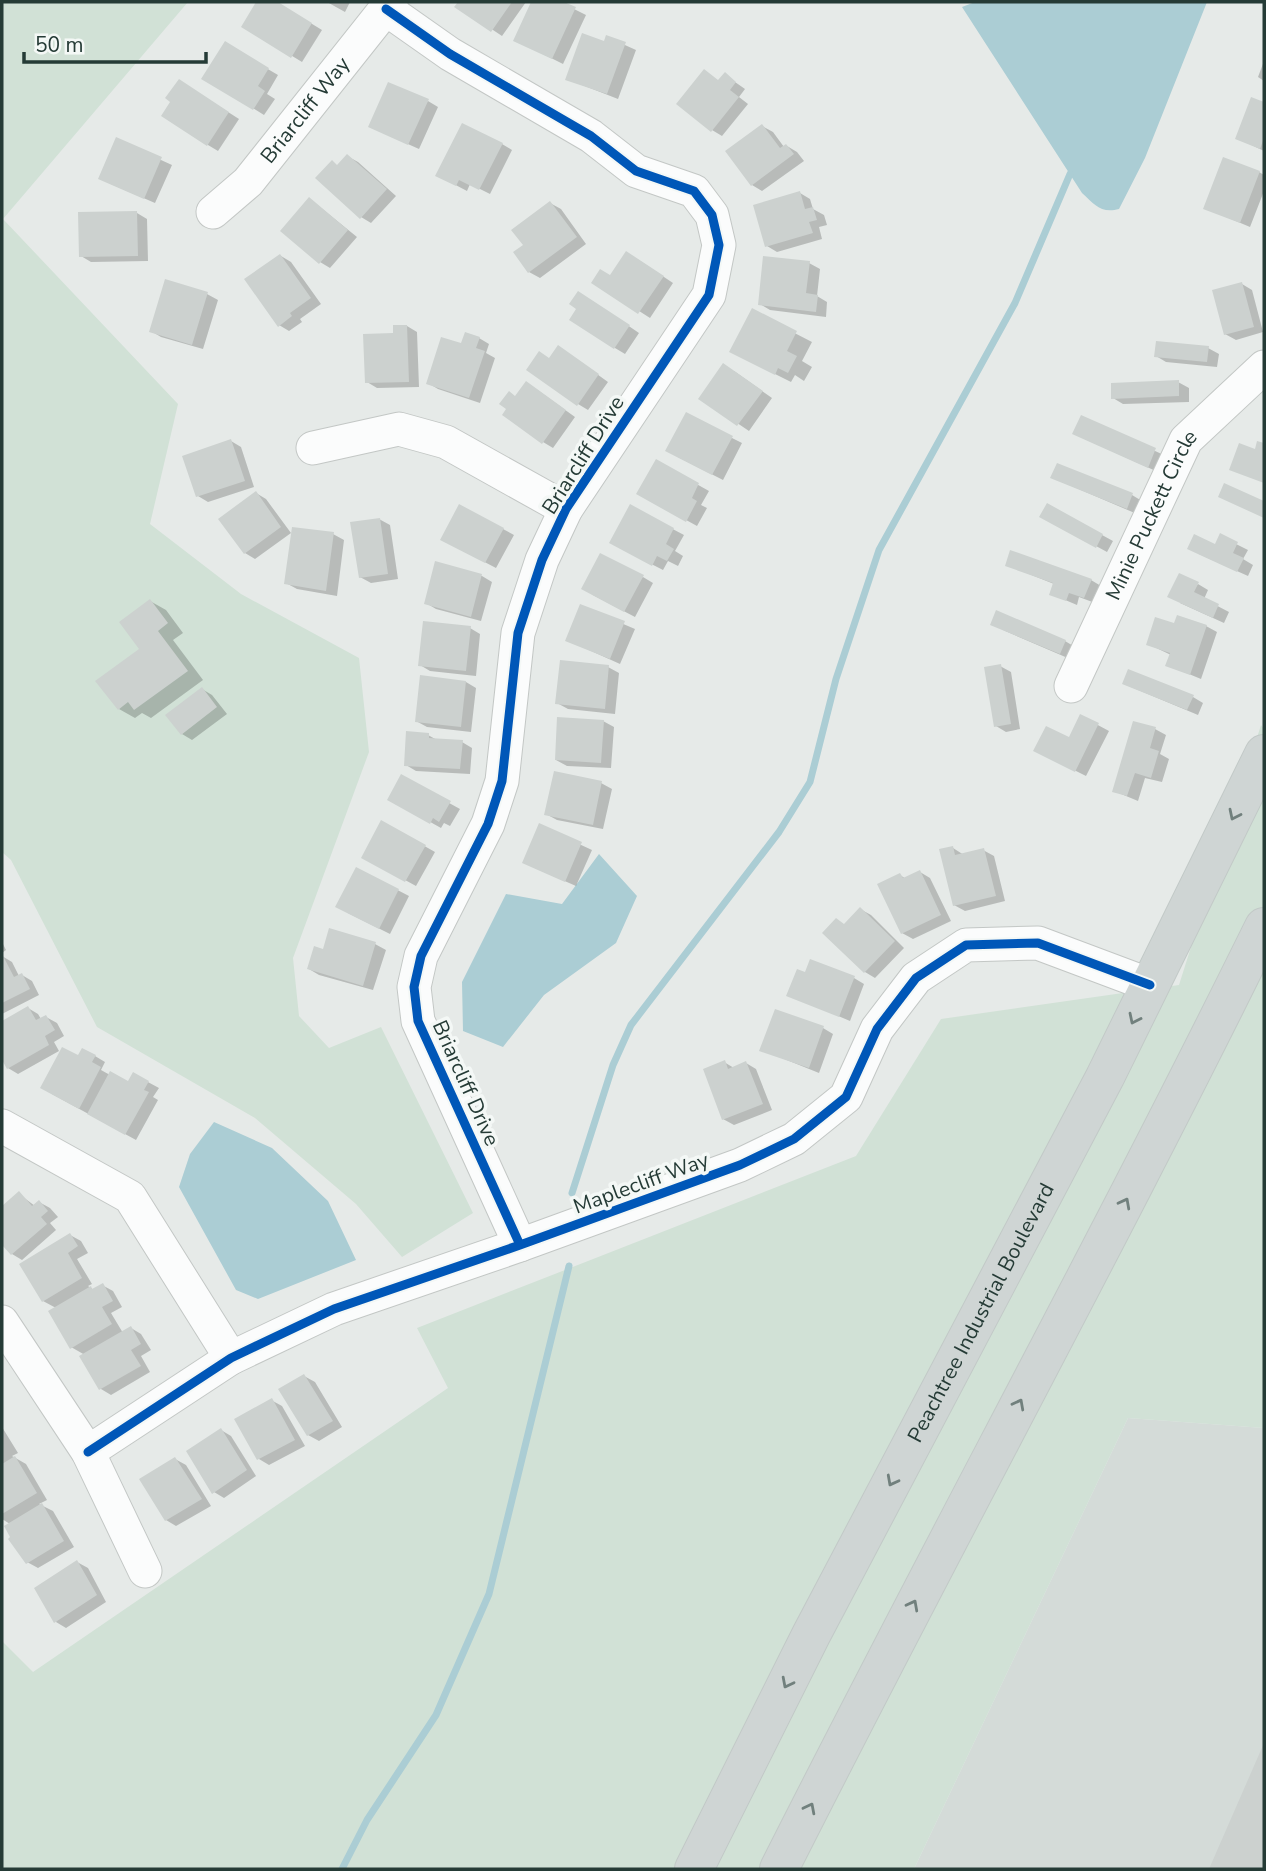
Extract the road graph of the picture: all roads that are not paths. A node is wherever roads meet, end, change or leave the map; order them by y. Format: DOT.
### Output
graph roads {
  1 [pos="389,5"];
  2 [pos="213,212"];
  3 [pos="1264,367"];
  4 [pos="313,447"];
  5 [pos="566,509"];
  6 [pos="1071,686"];
  7 [pos="1264,754"];
  8 [pos="1264,927"];
  9 [pos="1150,985"];
  10 [pos="2,1126"];
  11 [pos="520,1245"];
  12 [pos="2,1322"];
  13 [pos="231,1358"];
  14 [pos="88,1452"];
  15 [pos="145,1572"];
  16 [pos="694,1869"];
  17 [pos="779,1869"];
  1 -- 2 [label="street, Briarcliff Way"];
  1 -- 5 [label="street, Briarcliff Drive"];
  3 -- 6 [label="street, Minie Puckett Circle"];
  4 -- 5 [label="street"];
  5 -- 11 [label="street, Briarcliff Drive"];
  7 -- 9 [label="main road, Peachtree Industrial Boulevard, one-way"];
  17 -- 8 [label="main road, one-way"];
  9 -- 11 [label="street, Maplecliff Way"];
  9 -- 16 [label="main road, Peachtree Industrial Boulevard, one-way"];
  10 -- 13 [label="street"];
  11 -- 13 [label="street, Maplecliff Way"];
  12 -- 14 [label="street"];
  13 -- 14 [label="street, Maplecliff Way"];
  14 -- 15 [label="street"];
}
